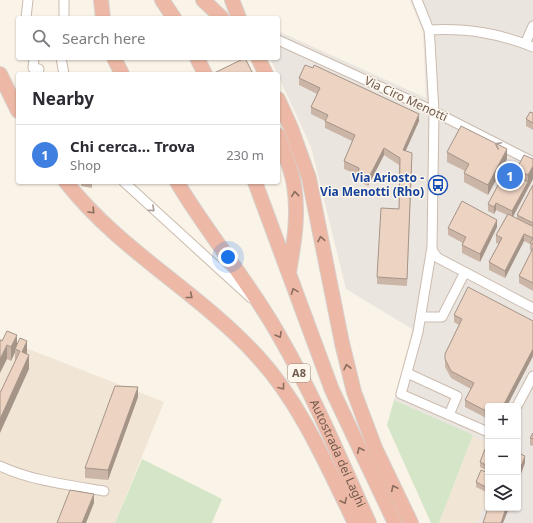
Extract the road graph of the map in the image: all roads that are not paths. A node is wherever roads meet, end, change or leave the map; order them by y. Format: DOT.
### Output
graph roads {
  1 [pos="28,0"];
  2 [pos="64,0"];
  3 [pos="101,0"];
  4 [pos="162,0"];
  5 [pos="203,0"];
  6 [pos="232,0"];
  7 [pos="417,0"];
  8 [pos="26,16"];
  9 [pos="64,16"];
  10 [pos="103,16"];
  11 [pos="173,16"];
  12 [pos="220,16"];
  13 [pos="238,16"];
  14 [pos="533,26"];
  15 [pos="429,30"];
  16 [pos="280,41"];
  17 [pos="529,46"];
  18 [pos="34,60"];
  19 [pos="61,60"];
  20 [pos="115,60"];
  21 [pos="198,60"];
  22 [pos="245,60"];
  23 [pos="259,60"];
  24 [pos="38,72"];
  25 [pos="64,72"];
  26 [pos="121,72"];
  27 [pos="204,72"];
  28 [pos="251,72"];
  29 [pos="265,72"];
  30 [pos="0,74"];
  31 [pos="280,104"];
  32 [pos="16,107"];
  33 [pos="434,112"];
  34 [pos="280,140"];
  35 [pos="533,162"];
  36 [pos="68,184"];
  37 [pos="125,184"];
  38 [pos="178,184"];
  39 [pos="256,184"];
  40 [pos="432,247"];
  41 [pos="465,272"];
  42 [pos="288,275"];
  43 [pos="533,308"];
  44 [pos="264,310"];
  45 [pos="421,317"];
  46 [pos="407,373"];
  47 [pos="533,376"];
  48 [pos="519,403"];
  49 [pos="449,415"];
  50 [pos="485,431"];
  51 [pos="0,466"];
  52 [pos="104,491"];
  53 [pos="355,523"];
  54 [pos="369,523"];
  55 [pos="395,523"];
  56 [pos="411,523"];
  1 -- 8 [label="street"];
  2 -- 9 [label="street"];
  3 -- 10 [label="highway"];
  4 -- 11 [label="highway"];
  5 -- 12 [label="highway"];
  6 -- 13 [label="highway"];
  7 -- 15 [label="street"];
  14 -- 17 [label="street"];
  15 -- 17 [label="street"];
  15 -- 33 [label="street"];
  16 -- 33 [label="street, Via Ciro Menotti"];
  18 -- 24 [label="street"];
  19 -- 25 [label="street"];
  20 -- 26 [label="highway"];
  21 -- 27 [label="highway"];
  22 -- 28 [label="highway"];
  23 -- 29 [label="highway"];
  30 -- 32 [label="highway"];
  56 -- 31 [label="highway, one-way"];
  35 -- 33 [label="street, Via Ciro Menotti, one-way"];
  33 -- 40 [label="street"];
  42 -- 34 [label="highway, one-way"];
  36 -- 53 [label="highway, one-way"];
  37 -- 44 [label="street, one-way"];
  38 -- 44 [label="highway, Autostrada dei Laghi / A8"];
  39 -- 42 [label="highway, Autostrada dei Laghi / A8"];
  40 -- 41 [label="street"];
  40 -- 45 [label="street"];
  41 -- 43 [label="street"];
  41 -- 45 [label="street"];
  55 -- 42 [label="highway, Autostrada dei Laghi / A8, one-way"];
  44 -- 54 [label="highway, Autostrada dei Laghi / A8, one-way"];
  45 -- 46 [label="street"];
  46 -- 49 [label="street"];
  46 -- 49 [label="street"];
  47 -- 48 [label="street"];
  49 -- 50 [label="street"];
  51 -- 52 [label="street"];
}
